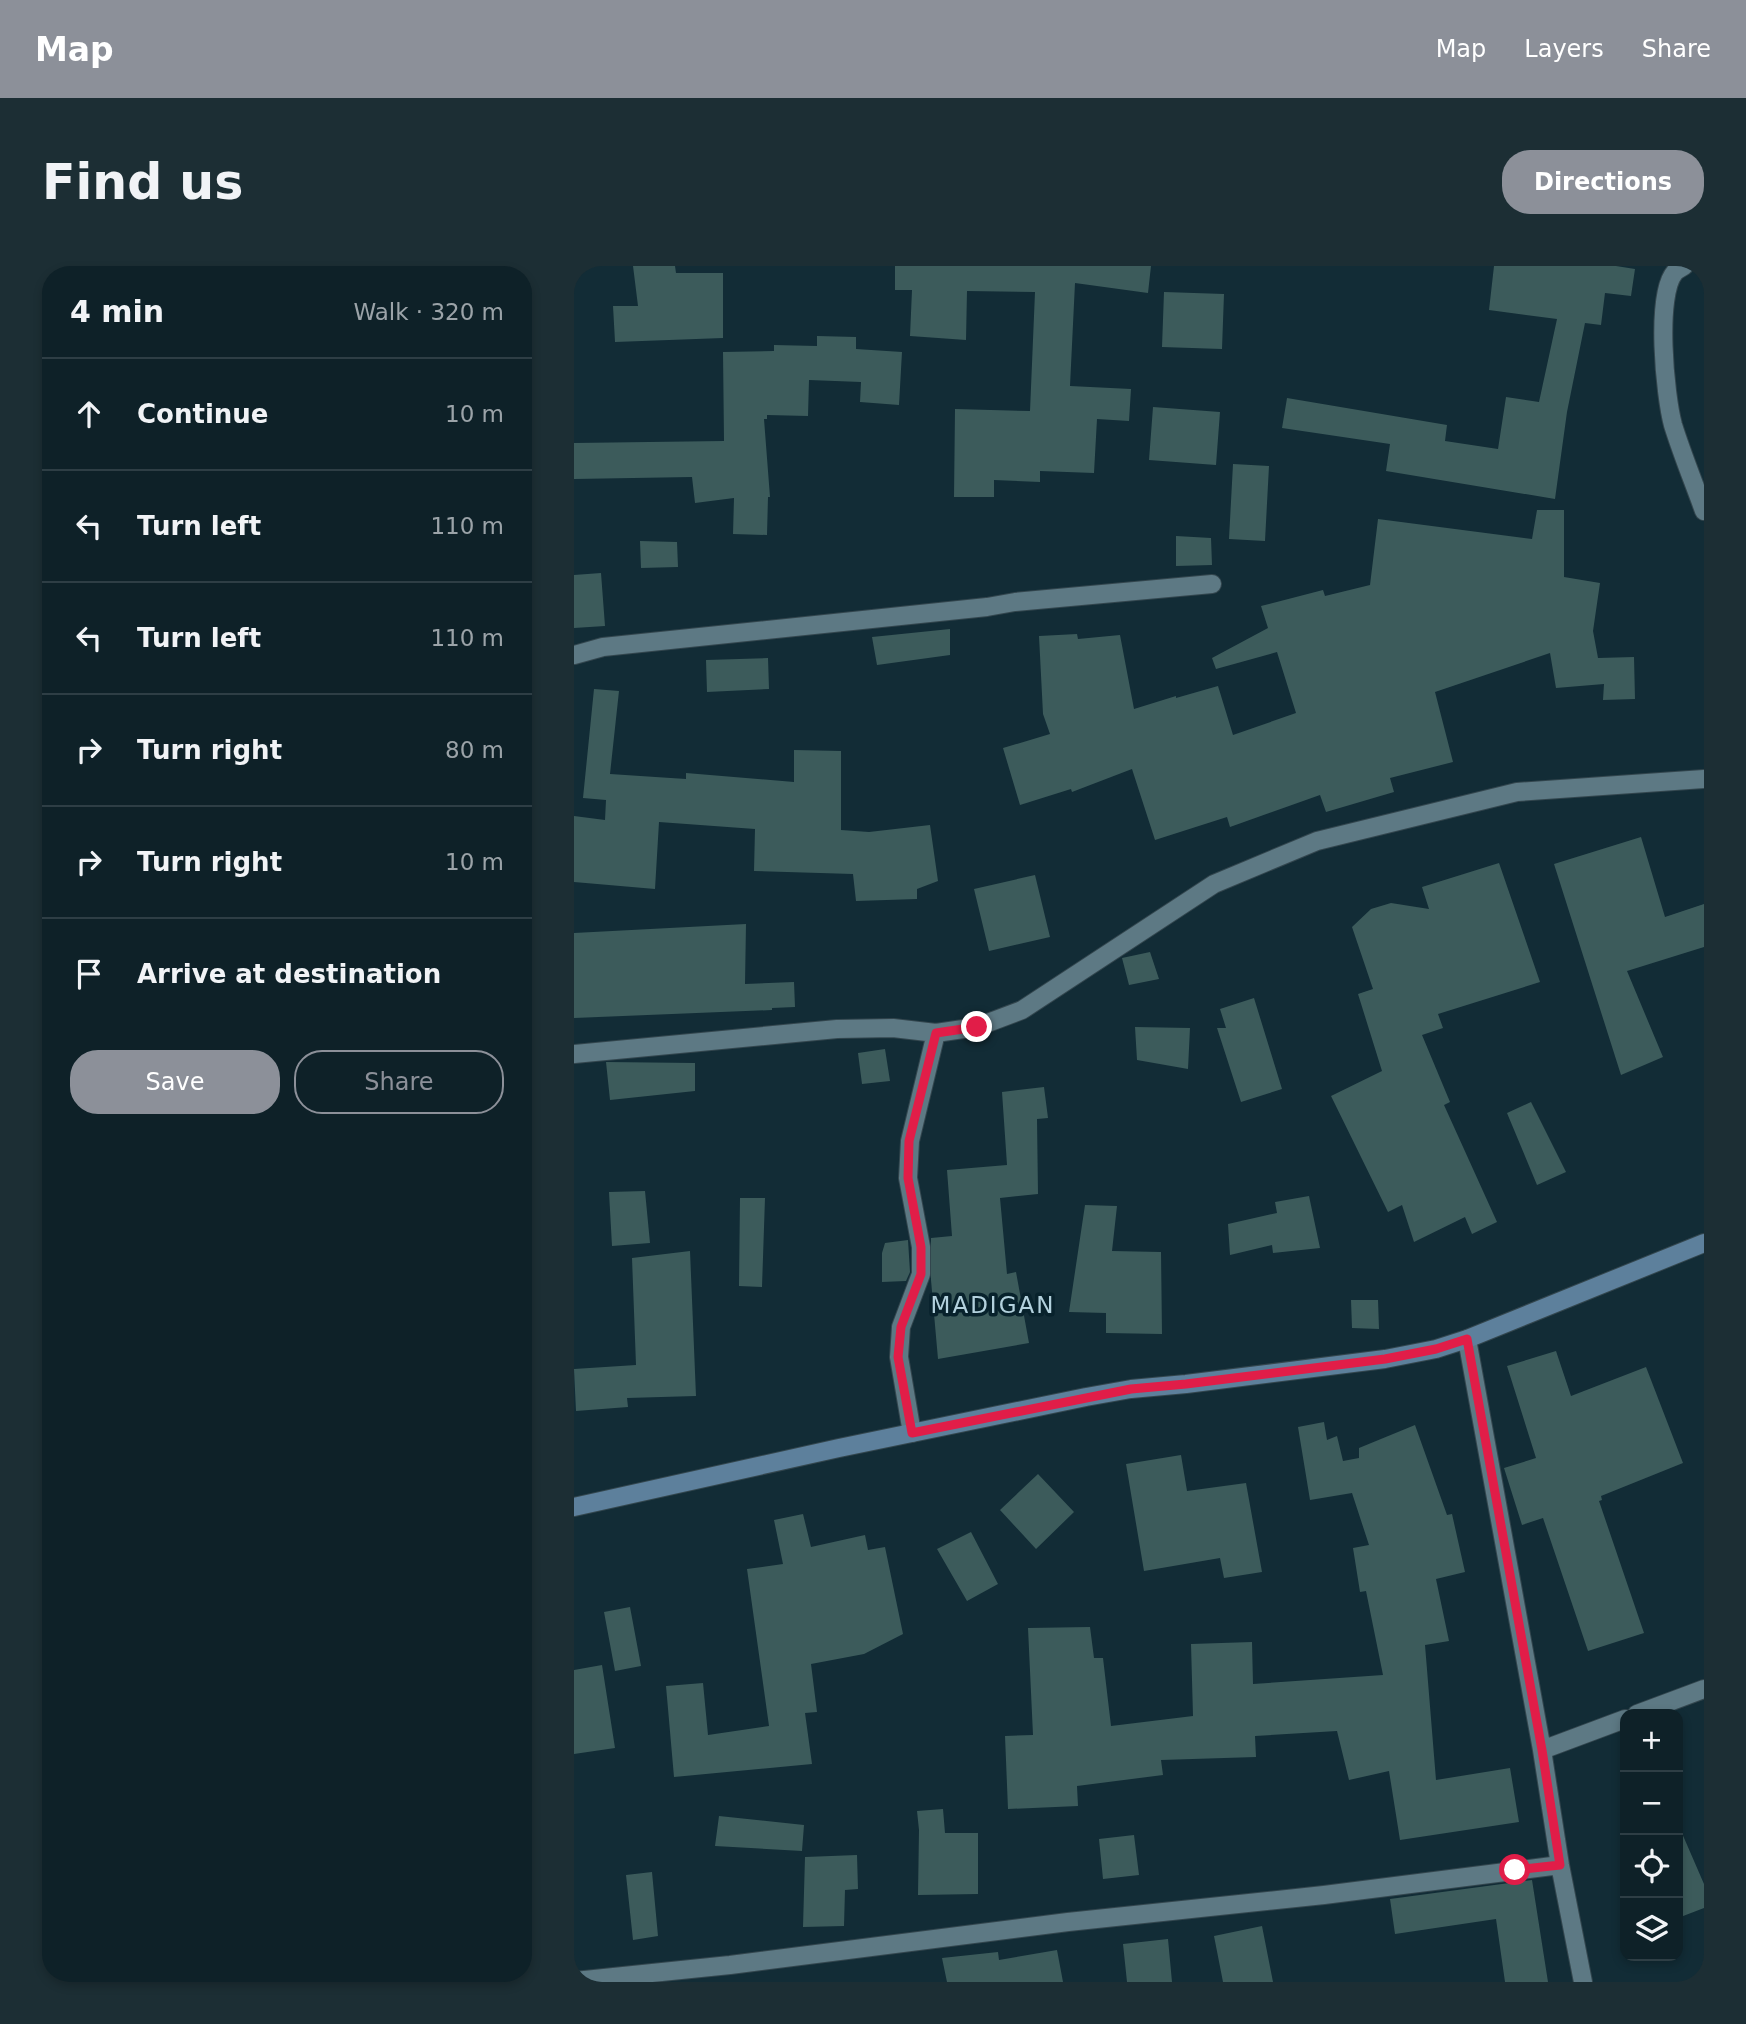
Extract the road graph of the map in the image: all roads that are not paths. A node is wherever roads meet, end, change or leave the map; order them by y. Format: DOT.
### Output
graph roads {
  1 [pos="1684,266"];
  2 [pos="1704,511"];
  3 [pos="1212,584"];
  4 [pos="574,656"];
  5 [pos="1704,779"];
  6 [pos="936,1033"];
  7 [pos="574,1054"];
  8 [pos="1704,1243"];
  9 [pos="1467,1339"];
  10 [pos="912,1433"];
  11 [pos="574,1507"];
  12 [pos="1704,1689"];
  13 [pos="1650,1709"];
  14 [pos="1620,1720"];
  15 [pos="1542,1750"];
  16 [pos="1560,1865"];
  17 [pos="577,1981"];
  18 [pos="1583,1982"];
  1 -- 2 [label="street"];
  3 -- 4 [label="street"];
  5 -- 6 [label="street"];
  6 -- 7 [label="street"];
  6 -- 10 [label="street"];
  8 -- 9 [label="street"];
  9 -- 10 [label="street"];
  9 -- 15 [label="street"];
  10 -- 11 [label="street"];
  12 -- 13 [label="street"];
  14 -- 15 [label="street"];
  15 -- 16 [label="street"];
  16 -- 17 [label="street"];
  16 -- 18 [label="street"];
}
